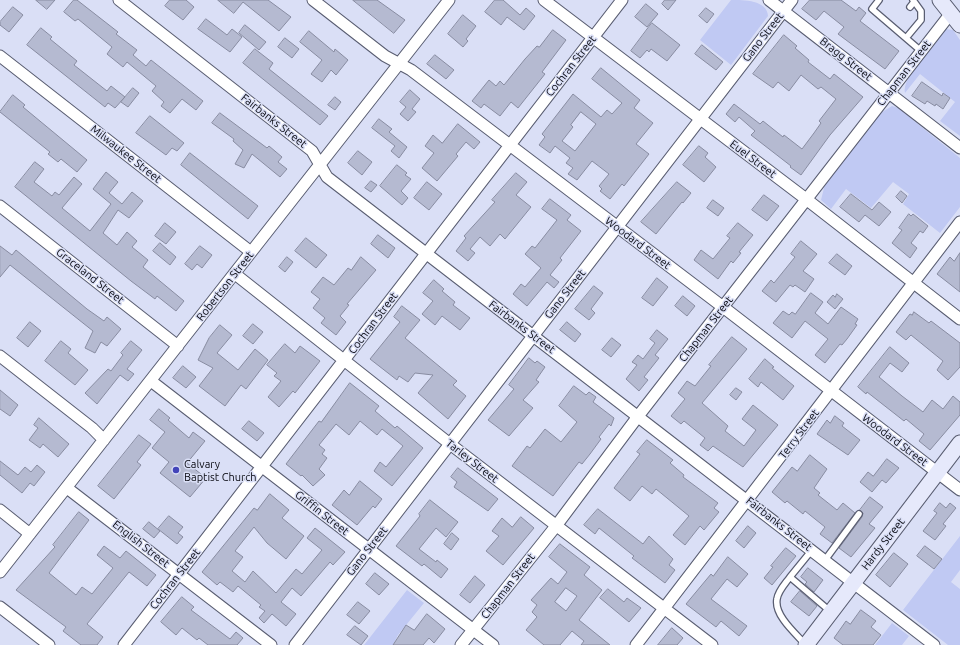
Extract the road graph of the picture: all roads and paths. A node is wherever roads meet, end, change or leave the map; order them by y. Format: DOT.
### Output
graph roads {
  1 [pos="119,0"];
  2 [pos="313,0"];
  3 [pos="449,0"];
  4 [pos="544,0"];
  5 [pos="622,0"];
  6 [pos="769,0"];
  7 [pos="792,0"];
  8 [pos="879,0"];
  9 [pos="940,0"];
  10 [pos="913,1"];
  11 [pos="910,7"];
  12 [pos="783,11"];
  13 [pos="951,13"];
  14 [pos="888,14"];
  15 [pos="884,19"];
  16 [pos="899,23"];
  17 [pos="960,25"];
  18 [pos="895,29"];
  19 [pos="593,38"];
  20 [pos="906,38"];
  21 [pos="920,51"];
  22 [pos="0,56"];
  23 [pos="399,64"];
  24 [pos="888,92"];
  25 [pos="700,119"];
  26 [pos="509,145"];
  27 [pos="960,148"];
  28 [pos="319,164"];
  29 [pos="806,199"];
  30 [pos="0,206"];
  31 [pos="960,222"];
  32 [pos="617,227"];
  33 [pos="251,252"];
  34 [pos="426,253"];
  35 [pos="235,274"];
  36 [pos="913,283"];
  37 [pos="724,307"];
  38 [pos="960,319"];
  39 [pos="532,335"];
  40 [pos="178,346"];
  41 [pos="0,356"];
  42 [pos="345,360"];
  43 [pos="151,381"];
  44 [pos="832,391"];
  45 [pos="639,416"];
  46 [pos="104,440"];
  47 [pos="960,443"];
  48 [pos="450,444"];
  49 [pos="262,466"];
  50 [pos="938,473"];
  51 [pos="67,488"];
  52 [pos="960,490"];
  53 [pos="748,500"];
  54 [pos="0,510"];
  55 [pos="859,514"];
  56 [pos="556,526"];
  57 [pos="30,534"];
  58 [pos="368,549"];
  59 [pos="812,550"];
  60 [pos="825,560"];
  61 [pos="0,572"];
  62 [pos="180,574"];
  63 [pos="790,577"];
  64 [pos="854,582"];
  65 [pos="0,607"];
  66 [pos="665,608"];
  67 [pos="831,612"];
  68 [pos="473,630"];
  69 [pos="50,645"];
  70 [pos="124,645"];
  71 [pos="271,645"];
  72 [pos="295,645"];
  73 [pos="461,645"];
  74 [pos="492,645"];
  75 [pos="636,645"];
  76 [pos="712,645"];
  77 [pos="806,645"];
  78 [pos="934,645"];
  1 -- 28 [label="street, Fairbanks Street"];
  2 -- 23 [label="street, Woodard Street"];
  3 -- 23 [label="street, Robertson Street"];
  4 -- 19 [label="street, Euel Street"];
  5 -- 19 [label="street, Cochran Street"];
  6 -- 12 [label="street, Bragg Street"];
  7 -- 12 [label="street, Gano Street"];
  8 -- 15 [label="lane"];
  9 -- 13 [label="main road"];
  10 -- 11 [label="lane"];
  10 -- 20 [label="lane"];
  12 -- 24 [label="street, Bragg Street"];
  12 -- 25 [label="street, Gano Street"];
  13 -- 17 [label="main road"];
  13 -- 21 [label="street, Chapman Street"];
  14 -- 15 [label="lane"];
  15 -- 18 [label="lane"];
  16 -- 18 [label="lane"];
  18 -- 20 [label="lane"];
  19 -- 25 [label="street, Euel Street"];
  19 -- 26 [label="street, Cochran Street"];
  20 -- 21 [label="lane"];
  21 -- 24 [label="street, Chapman Street"];
  22 -- 33 [label="street, Milwaukee Street"];
  23 -- 26 [label="street, Woodard Street"];
  23 -- 28 [label="street, Robertson Street"];
  24 -- 27 [label="street, Bragg Street"];
  24 -- 29 [label="street, Chapman Street"];
  25 -- 29 [label="street, Euel Street"];
  25 -- 32 [label="street, Gano Street"];
  26 -- 32 [label="street, Woodard Street"];
  26 -- 34 [label="street, Cochran Street"];
  28 -- 33 [label="street, Robertson Street"];
  28 -- 34 [label="street, Fairbanks Street"];
  29 -- 36 [label="street, Euel Street"];
  29 -- 37 [label="street, Chapman Street"];
  30 -- 40 [label="street, Graceland Street"];
  31 -- 36 [label="street, Terry Street"];
  32 -- 37 [label="street, Woodard Street"];
  32 -- 39 [label="street, Gano Street"];
  33 -- 35 [label="street, Robertson Street"];
  34 -- 39 [label="street, Fairbanks Street"];
  34 -- 42 [label="street, Cochran Street"];
  35 -- 40 [label="street, Robertson Street"];
  35 -- 42 [label="street, Tarley Street"];
  36 -- 38 [label="street, Euel Street"];
  36 -- 44 [label="street, Terry Street"];
  37 -- 44 [label="street, Woodard Street"];
  37 -- 45 [label="street, Chapman Street"];
  39 -- 45 [label="street, Fairbanks Street"];
  39 -- 48 [label="street, Gano Street"];
  40 -- 43 [label="street, Robertson Street"];
  41 -- 46 [label="street"];
  42 -- 48 [label="street, Tarley Street"];
  42 -- 49 [label="street, Cochran Street"];
  43 -- 46 [label="street, Robertson Street"];
  43 -- 49 [label="street, Griffin Street"];
  44 -- 50 [label="street, Woodard Street"];
  44 -- 53 [label="street, Terry Street"];
  45 -- 53 [label="street, Fairbanks Street"];
  45 -- 56 [label="street, Chapman Street"];
  46 -- 51 [label="street, Robertson Street"];
  47 -- 50 [label="main road, Hardy Street"];
  48 -- 56 [label="street, Tarley Street"];
  48 -- 58 [label="street, Gano Street"];
  49 -- 58 [label="street, Griffin Street"];
  49 -- 62 [label="street, Cochran Street"];
  50 -- 52 [label="street, Woodard Street"];
  50 -- 64 [label="main road, Hardy Street"];
  51 -- 57 [label="street, Robertson Street"];
  51 -- 62 [label="street, English Street"];
  53 -- 59 [label="street, Fairbanks Street"];
  53 -- 66 [label="street, Terry Street"];
  54 -- 57 [label="street"];
  55 -- 60 [label="lane"];
  56 -- 66 [label="street, Tarley Street"];
  56 -- 68 [label="street, Chapman Street"];
  57 -- 61 [label="street, Robertson Street"];
  58 -- 68 [label="street, Griffin Street"];
  58 -- 72 [label="street, Gano Street"];
  59 -- 60 [label="street, Fairbanks Street"];
  59 -- 63 [label="lane"];
  60 -- 64 [label="street, Fairbanks Street"];
  62 -- 70 [label="street, Cochran Street"];
  62 -- 71 [label="street, English Street"];
  63 -- 67 [label="lane"];
  63 -- 77 [label="lane"];
  64 -- 67 [label="main road, Hardy Street"];
  64 -- 78 [label="street, Fairbanks Street"];
  65 -- 69 [label="street"];
  66 -- 75 [label="street, Terry Street"];
  66 -- 76 [label="street, Tarley Street"];
  67 -- 77 [label="main road, Hardy Street"];
  68 -- 73 [label="street, Chapman Street"];
  68 -- 74 [label="street, Griffin Street"];
}
